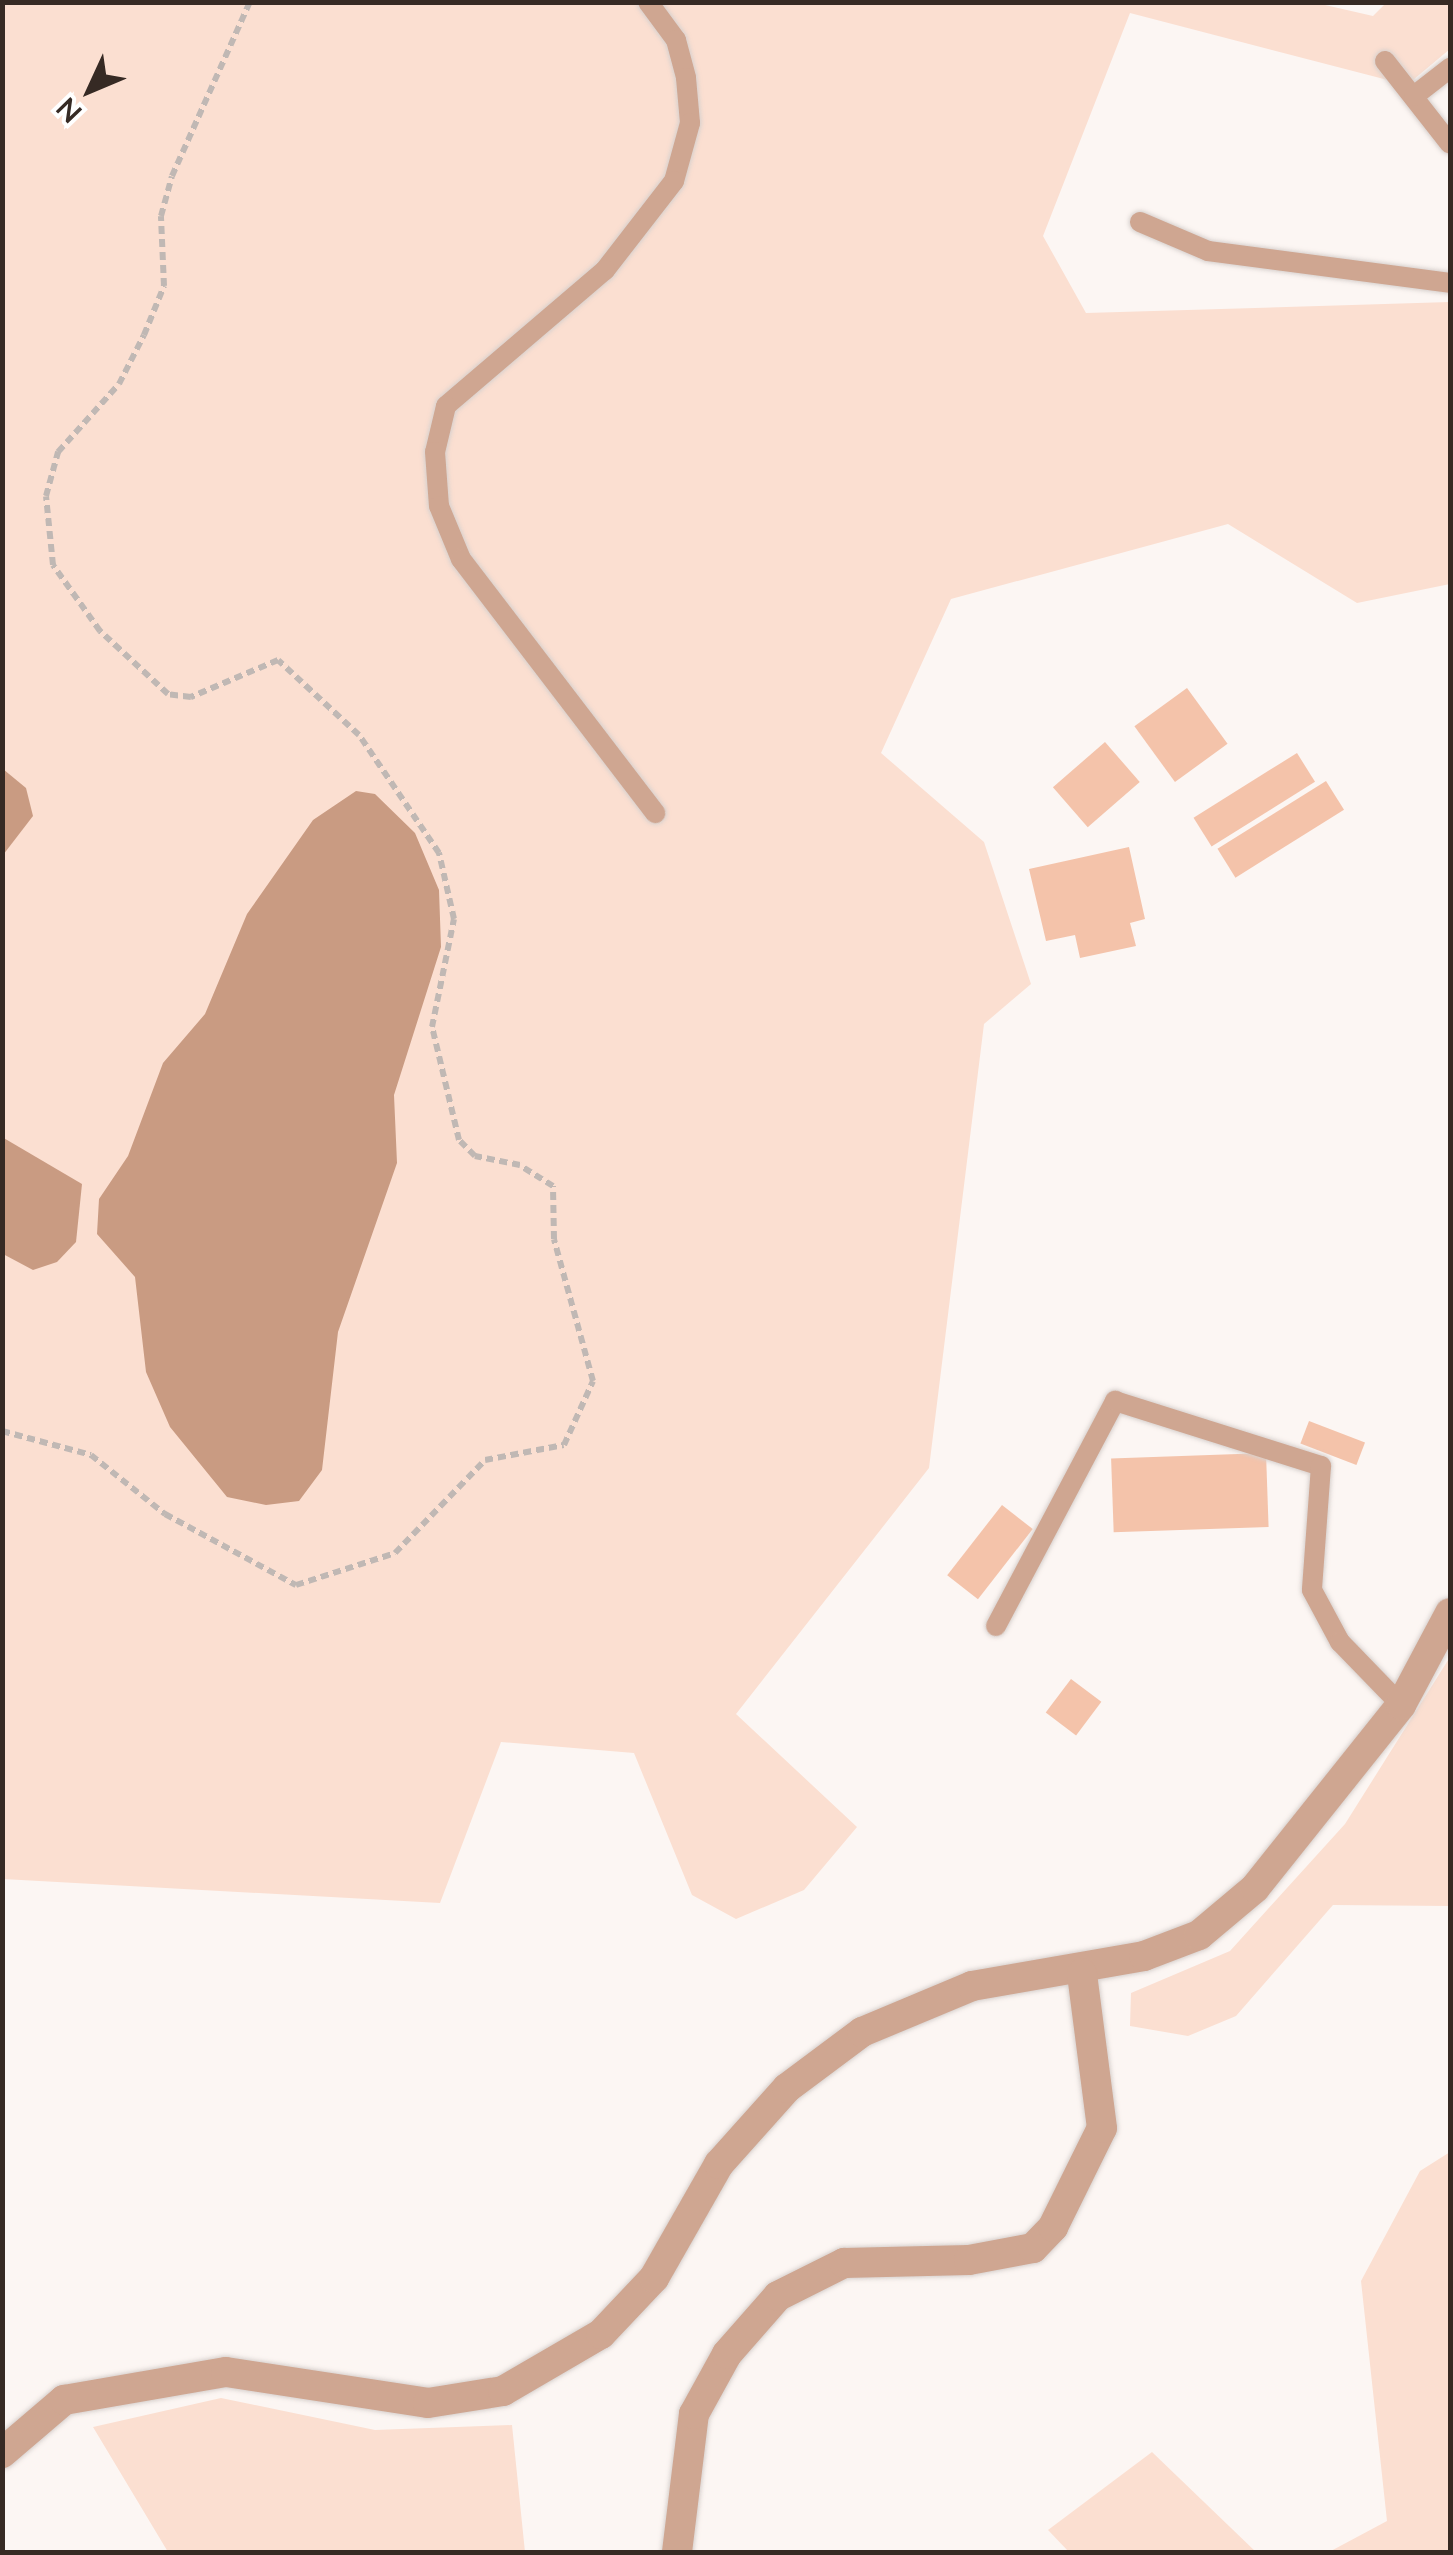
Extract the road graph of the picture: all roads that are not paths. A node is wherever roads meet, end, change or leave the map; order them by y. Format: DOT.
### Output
graph roads {
  1 [pos="648,2"];
  2 [pos="1385,61"];
  3 [pos="1450,68"];
  4 [pos="1414,96"];
  5 [pos="1450,144"];
  6 [pos="1140,222"];
  7 [pos="1450,282"];
  8 [pos="656,812"];
  9 [pos="1450,1613"];
  10 [pos="996,1626"];
  11 [pos="1401,1705"];
  12 [pos="1082,1973"];
  13 [pos="2,2453"];
  14 [pos="677,2552"];
  1 -- 8 [label="lane"];
  2 -- 4 [label="lane"];
  3 -- 4 [label="lane"];
  4 -- 5 [label="lane"];
  6 -- 7 [label="lane"];
  9 -- 11 [label="street"];
  10 -- 11 [label="lane"];
  11 -- 12 [label="street"];
  12 -- 13 [label="street"];
  12 -- 14 [label="street"];
}
